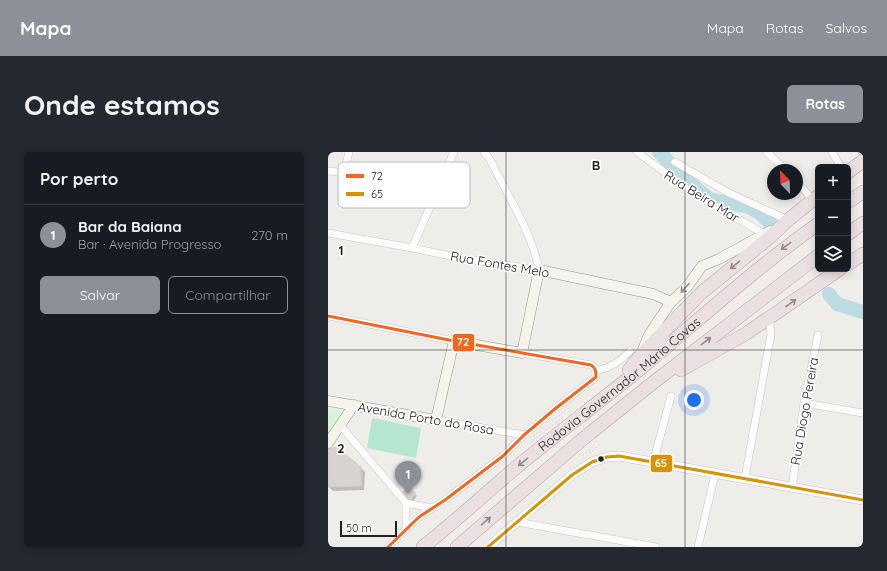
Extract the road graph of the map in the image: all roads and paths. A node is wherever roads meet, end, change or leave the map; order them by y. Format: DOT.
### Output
graph roads {
  1 [pos="349,152"];
  2 [pos="454,152"];
  3 [pos="484,152"];
  4 [pos="637,152"];
  5 [pos="767,152"];
  6 [pos="832,152"];
  7 [pos="863,161"];
  8 [pos="347,162"];
  9 [pos="450,162"];
  10 [pos="675,162"];
  11 [pos="779,164"];
  12 [pos="839,164"];
  13 [pos="851,170"];
  14 [pos="328,171"];
  15 [pos="338,172"];
  16 [pos="803,187"];
  17 [pos="863,192"];
  18 [pos="815,197"];
  19 [pos="815,199"];
  20 [pos="851,200"];
  21 [pos="430,208"];
  22 [pos="863,223"];
  23 [pos="815,226"];
  24 [pos="776,229"];
  25 [pos="851,232"];
  26 [pos="328,233"];
  27 [pos="412,248"];
  28 [pos="863,254"];
  29 [pos="815,258"];
  30 [pos="851,262"];
  31 [pos="539,270"];
  32 [pos="836,272"];
  33 [pos="671,302"];
  34 [pos="328,316"];
  35 [pos="768,320"];
  36 [pos="818,335"];
  37 [pos="454,341"];
  38 [pos="522,353"];
  39 [pos="635,353"];
  40 [pos="596,371"];
  41 [pos="613,390"];
  42 [pos="671,396"];
  43 [pos="328,401"];
  44 [pos="804,403"];
  45 [pos="354,405"];
  46 [pos="863,413"];
  47 [pos="564,417"];
  48 [pos="436,420"];
  49 [pos="340,426"];
  50 [pos="524,435"];
  51 [pos="594,442"];
  52 [pos="328,443"];
  53 [pos="653,463"];
  54 [pos="715,474"];
  55 [pos="745,478"];
  56 [pos="792,488"];
  57 [pos="863,500"];
  58 [pos="508,502"];
  59 [pos="406,504"];
  60 [pos="432,508"];
  61 [pos="517,522"];
  62 [pos="406,528"];
  63 [pos="388,547"];
  64 [pos="423,547"];
  65 [pos="457,547"];
  66 [pos="488,547"];
  67 [pos="656,547"];
  68 [pos="698,547"];
  1 -- 8 [label="street"];
  2 -- 9 [label="street"];
  3 -- 31 [label="street"];
  4 -- 24 [label="street, Rua Beira Mar"];
  5 -- 11 [label="street"];
  6 -- 12 [label="street"];
  7 -- 13 [label="highway"];
  10 -- 24 [label="street"];
  14 -- 15 [label="street"];
  16 -- 18 [label="street"];
  17 -- 20 [label="highway"];
  19 -- 24 [label="highway"];
  21 -- 27 [label="street"];
  22 -- 25 [label="highway"];
  23 -- 41 [label="highway, Rodovia Governador Mário Covas, one-way"];
  24 -- 33 [label="main road, one-way"];
  24 -- 39 [label="highway, one-way"];
  26 -- 27 [label="street, Rua Fontes Melo"];
  27 -- 31 [label="street, Rua Fontes Melo"];
  28 -- 30 [label="highway"];
  58 -- 29 [label="highway, Rodovia Governador Mário Covas, one-way"];
  31 -- 33 [label="main road, Rua Fontes Melo"];
  31 -- 38 [label="main road"];
  35 -- 32 [label="highway, one-way"];
  33 -- 39 [label="main road"];
  34 -- 37 [label="street"];
  35 -- 51 [label="highway"];
  35 -- 55 [label="street"];
  36 -- 44 [label="street, Rua Diogo Pereira"];
  37 -- 38 [label="main road"];
  37 -- 48 [label="main road"];
  38 -- 40 [label="street"];
  39 -- 40 [label="street"];
  39 -- 41 [label="highway"];
  40 -- 50 [label="street"];
  41 -- 64 [label="highway, Rodovia Governador Mário Covas, one-way"];
  42 -- 53 [label="street"];
  43 -- 45 [label="main road, Avenida Porto do Rosa"];
  44 -- 46 [label="street"];
  44 -- 56 [label="street, Rua Diogo Pereira"];
  45 -- 48 [label="main road, Avenida Porto do Rosa"];
  45 -- 49 [label="main road"];
  47 -- 51 [label="path, bridge"];
  48 -- 50 [label="street, Avenida Porto do Rosa"];
  49 -- 52 [label="main road"];
  49 -- 59 [label="street"];
  50 -- 60 [label="street"];
  51 -- 51 [label="path, bridge"];
  51 -- 58 [label="highway"];
  53 -- 54 [label="street"];
  53 -- 61 [label="street"];
  54 -- 55 [label="street"];
  54 -- 68 [label="street"];
  55 -- 56 [label="street"];
  56 -- 57 [label="street"];
  65 -- 58 [label="highway, Rodovia Governador Mário Covas, one-way"];
  59 -- 60 [label="street"];
  59 -- 62 [label="street"];
  60 -- 62 [label="street"];
  61 -- 66 [label="street"];
  61 -- 67 [label="street"];
  62 -- 63 [label="street"];
}
